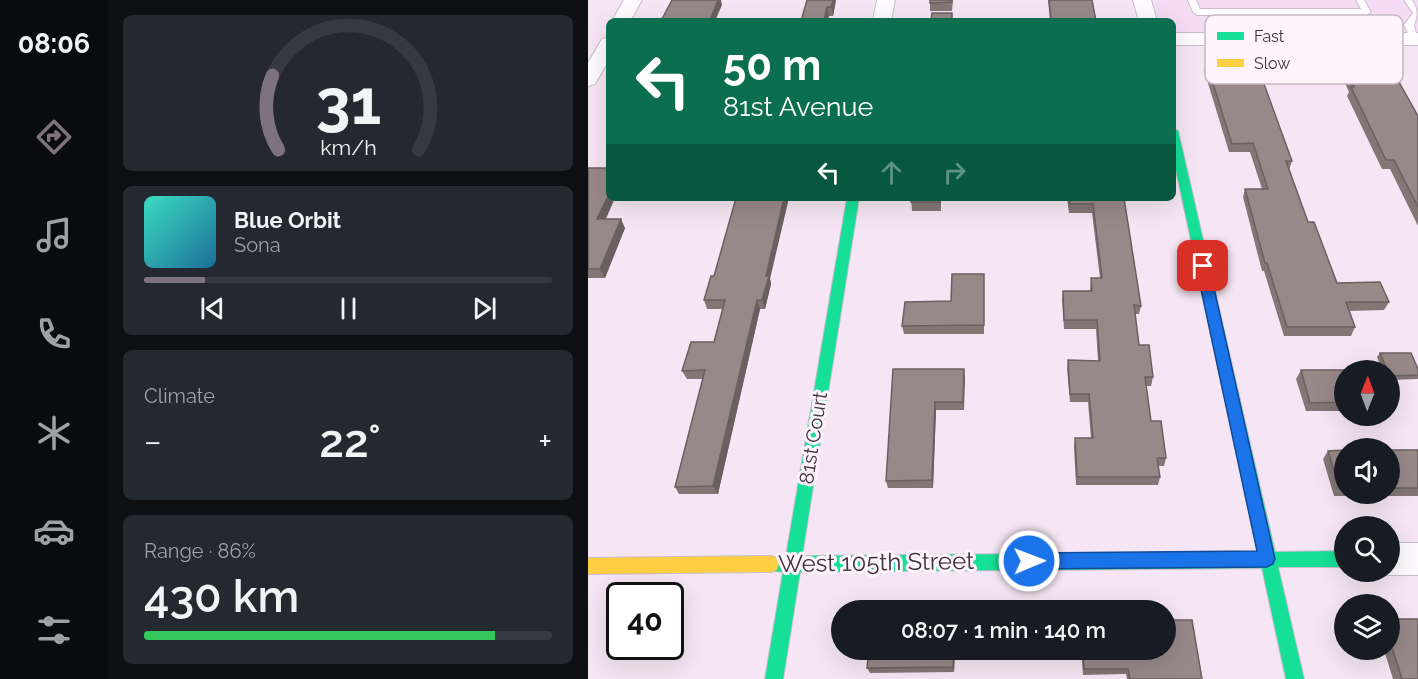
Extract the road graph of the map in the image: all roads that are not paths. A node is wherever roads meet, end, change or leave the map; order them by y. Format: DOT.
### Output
graph roads {
  1 [pos="633,0"];
  2 [pos="886,0"];
  3 [pos="1142,0"];
  4 [pos="1192,0"];
  5 [pos="1247,0"];
  6 [pos="1307,0"];
  7 [pos="1360,0"];
  8 [pos="1408,0"];
  9 [pos="1252,12"];
  10 [pos="1313,12"];
  11 [pos="623,18"];
  12 [pos="883,18"];
  13 [pos="1147,18"];
  14 [pos="1176,39"];
  15 [pos="1205,39"];
  16 [pos="1417,40"];
  17 [pos="606,48"];
  18 [pos="588,80"];
  19 [pos="1176,144"];
  20 [pos="852,201"];
  21 [pos="1400,558"];
  22 [pos="1418,558"];
  23 [pos="1267,559"];
  24 [pos="1334,559"];
  25 [pos="792,563"];
  26 [pos="588,566"];
  27 [pos="774,679"];
  28 [pos="1295,679"];
  1 -- 11 [label="street"];
  2 -- 12 [label="street"];
  3 -- 13 [label="street"];
  4 -- 9 [label="lane"];
  5 -- 9 [label="lane"];
  6 -- 10 [label="lane"];
  7 -- 10 [label="lane"];
  8 -- 16 [label="lane"];
  9 -- 10 [label="lane"];
  14 -- 15 [label="street"];
  17 -- 18 [label="street"];
  19 -- 23 [label="street"];
  20 -- 25 [label="street, 81st Court"];
  21 -- 22 [label="street"];
  23 -- 24 [label="street, West 105th Street"];
  23 -- 25 [label="street, West 105th Street"];
  23 -- 28 [label="street"];
  25 -- 26 [label="street, West 105th Street"];
  25 -- 27 [label="street, 81st Court"];
}
